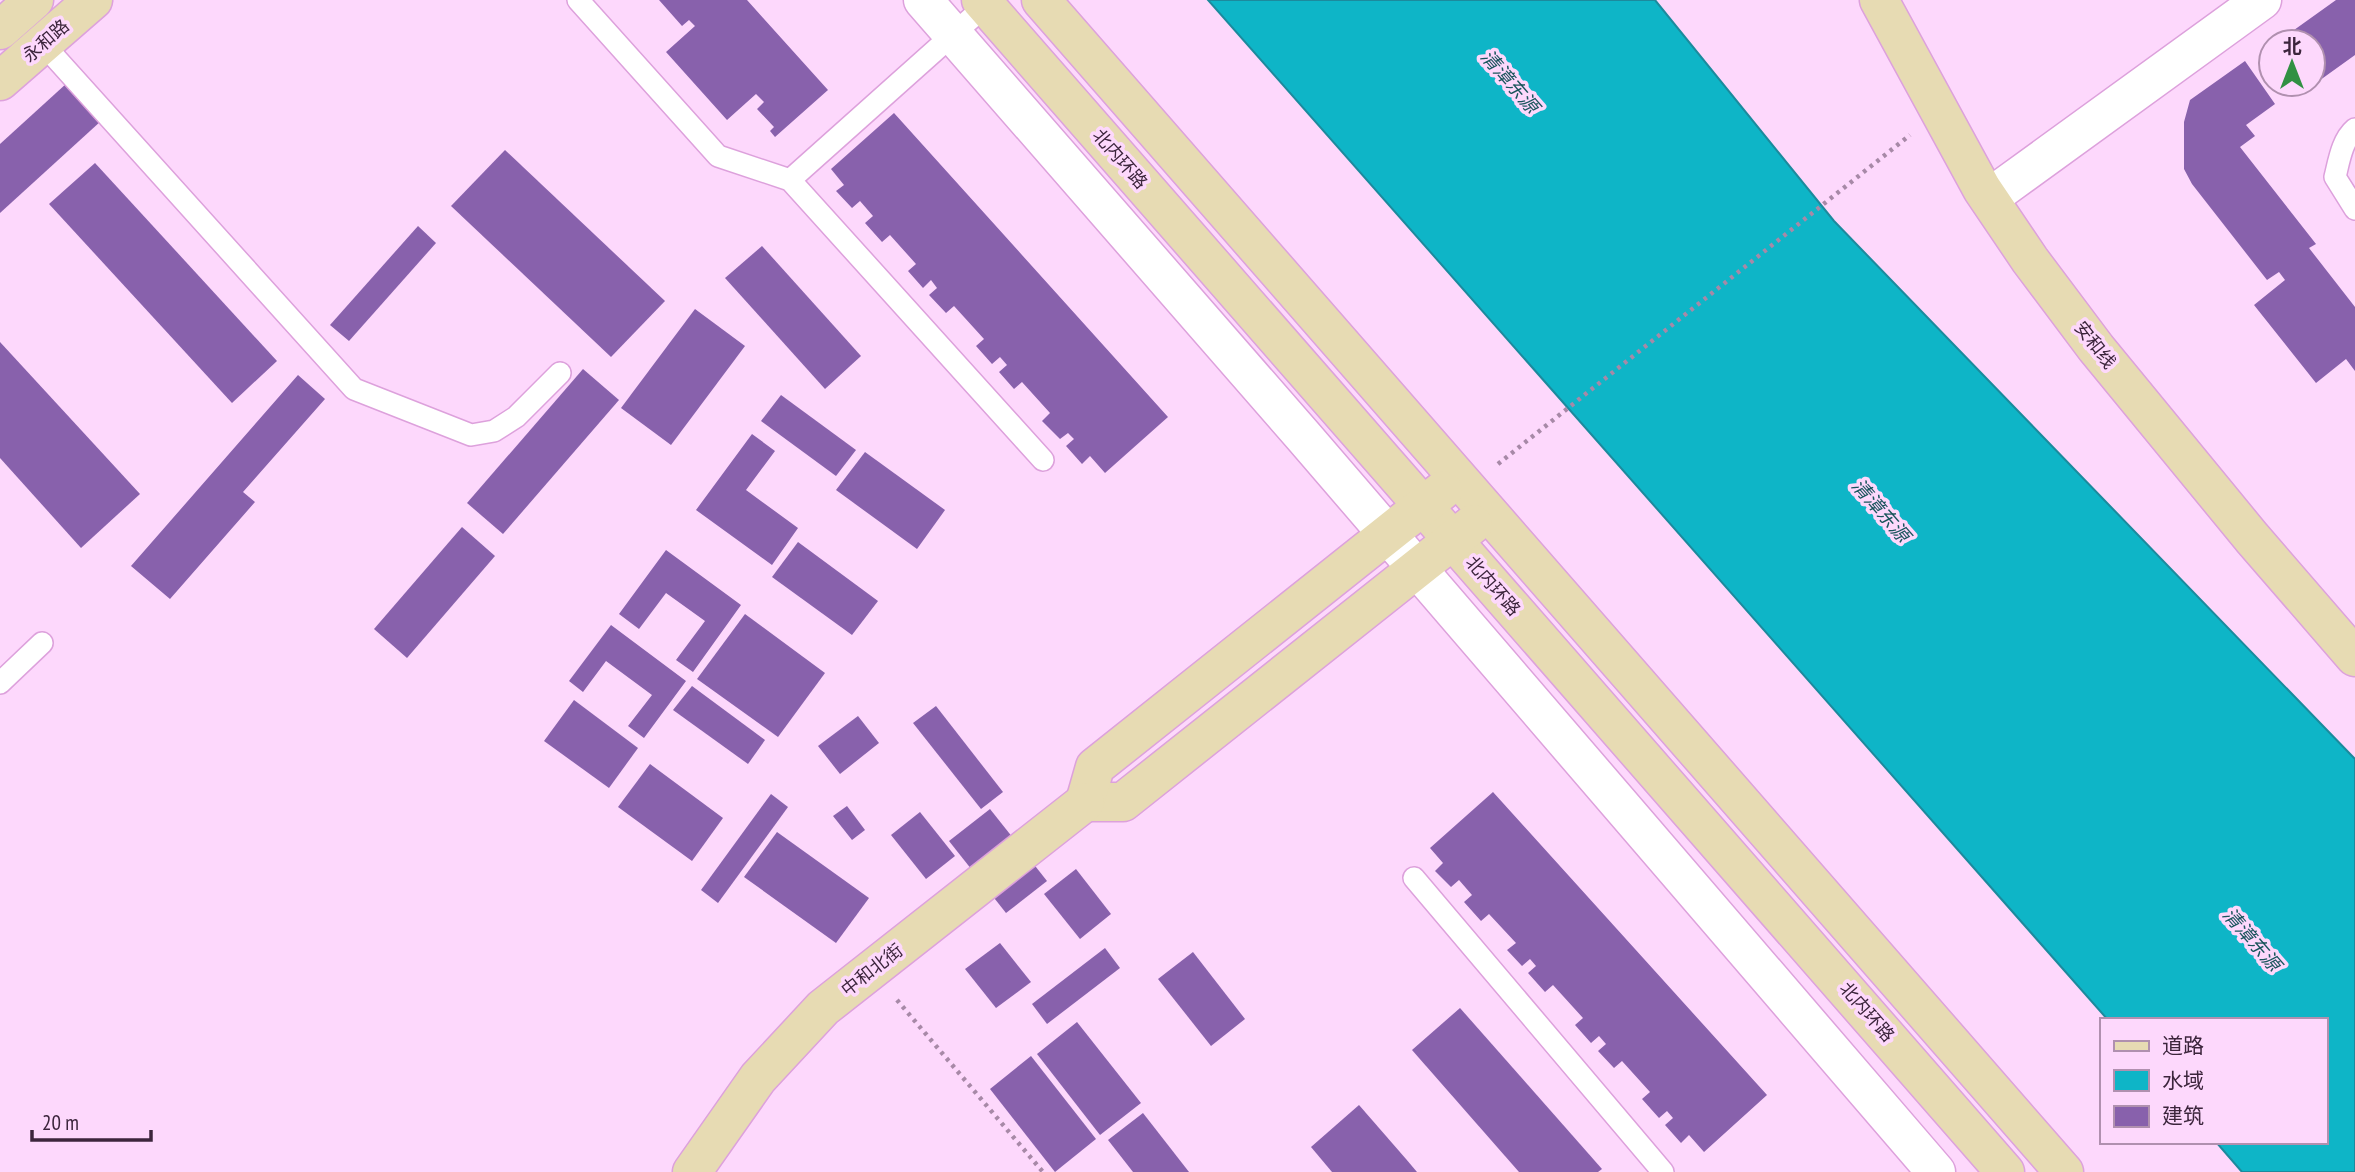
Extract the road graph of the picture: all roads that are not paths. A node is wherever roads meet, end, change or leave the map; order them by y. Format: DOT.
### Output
graph roads {
  1 [pos="93,0"];
  2 [pos="578,0"];
  3 [pos="923,0"];
  4 [pos="1041,0"];
  5 [pos="1879,0"];
  6 [pos="2262,0"];
  7 [pos="984,2"];
  8 [pos="953,34"];
  9 [pos="43,44"];
  10 [pos="0,82"];
  11 [pos="2355,129"];
  12 [pos="790,180"];
  13 [pos="1989,198"];
  14 [pos="2355,209"];
  15 [pos="560,373"];
  16 [pos="1043,460"];
  17 [pos="1458,478"];
  18 [pos="1423,506"];
  19 [pos="1488,512"];
  20 [pos="1388,534"];
  21 [pos="1453,540"];
  22 [pos="1417,568"];
  23 [pos="42,643"];
  24 [pos="2355,657"];
  25 [pos="0,683"];
  26 [pos="1086,802"];
  27 [pos="1414,878"];
  28 [pos="692,1172"];
  29 [pos="1663,1172"];
  30 [pos="1936,1172"];
  31 [pos="2005,1172"];
  32 [pos="2064,1172"];
  1 -- 9 [label="main road, 永和路"];
  2 -- 12 [label="lane"];
  3 -- 8 [label="street"];
  4 -- 17 [label="main road"];
  5 -- 13 [label="main road, 安和线"];
  6 -- 13 [label="street"];
  7 -- 8 [label="lane"];
  7 -- 18 [label="main road, 北内环路"];
  8 -- 12 [label="lane"];
  8 -- 20 [label="street"];
  9 -- 10 [label="main road, 永和路"];
  9 -- 15 [label="lane"];
  11 -- 14 [label="lane"];
  12 -- 16 [label="lane"];
  13 -- 24 [label="main road, 安和线"];
  17 -- 18 [label="main road"];
  17 -- 19 [label="main road"];
  18 -- 20 [label="main road"];
  18 -- 21 [label="main road, 北内环路"];
  19 -- 21 [label="main road"];
  19 -- 32 [label="main road"];
  20 -- 22 [label="street"];
  20 -- 26 [label="main road"];
  21 -- 22 [label="main road"];
  21 -- 31 [label="main road, 北内环路"];
  22 -- 26 [label="main road"];
  22 -- 30 [label="street"];
  23 -- 25 [label="lane"];
  26 -- 28 [label="main road, 中和北街"];
  27 -- 29 [label="lane"];
}
